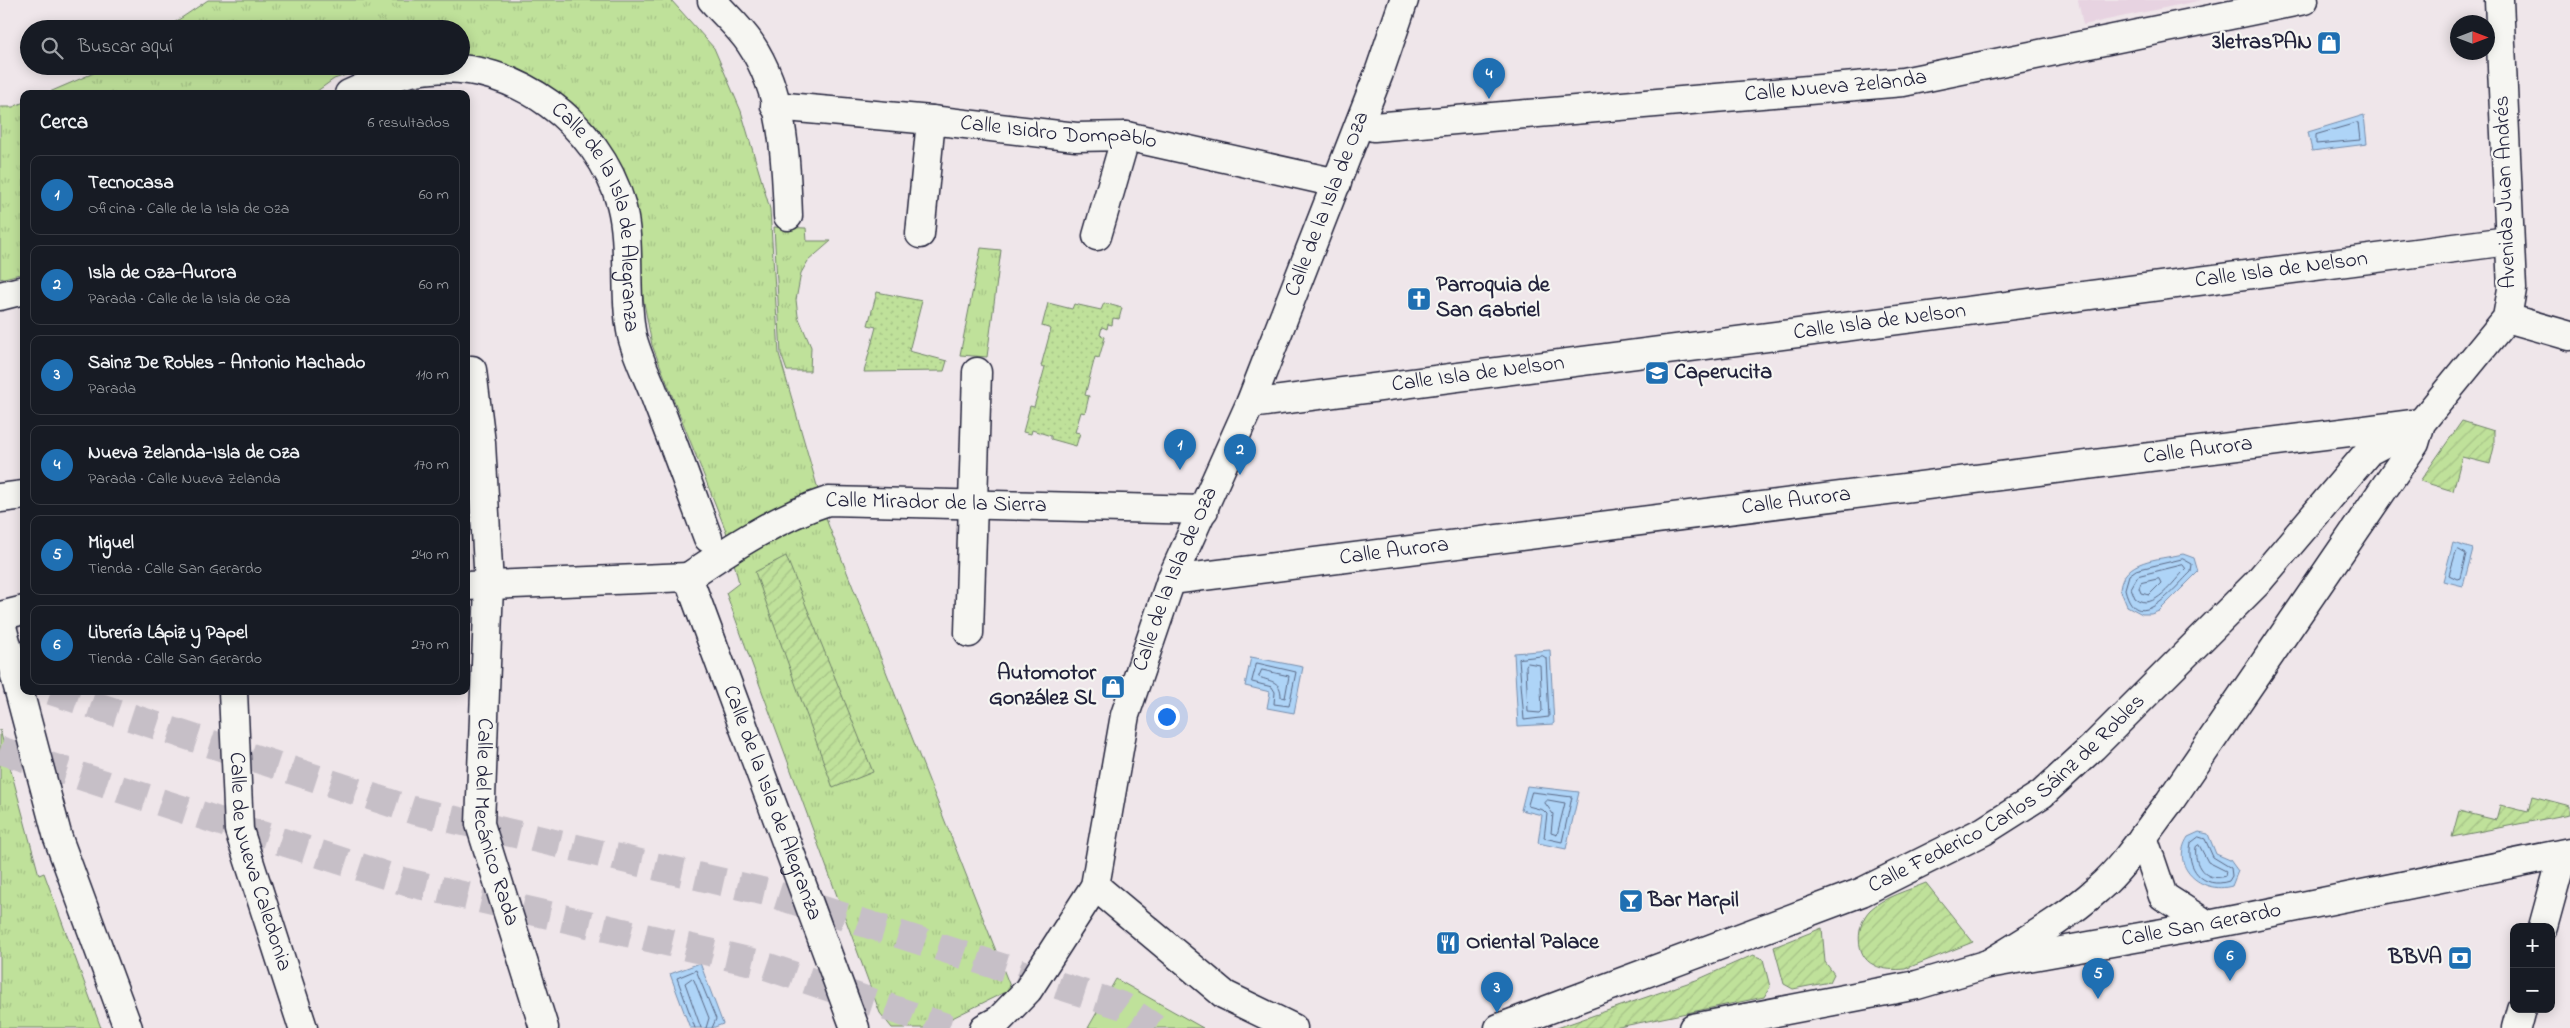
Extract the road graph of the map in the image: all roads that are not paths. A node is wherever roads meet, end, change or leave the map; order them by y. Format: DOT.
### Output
graph roads {
  1 [pos="712,0"];
  2 [pos="1404,0"];
  3 [pos="2304,0"];
  4 [pos="2499,0"];
  5 [pos="470,70"];
  6 [pos="399,75"];
  7 [pos="360,90"];
  8 [pos="775,106"];
  9 [pos="931,120"];
  10 [pos="1360,123"];
  11 [pos="1126,136"];
  12 [pos="1337,183"];
  13 [pos="788,216"];
  14 [pos="920,234"];
  15 [pos="1098,236"];
  16 [pos="2508,241"];
  17 [pos="20,291"];
  18 [pos="0,296"];
  19 [pos="2507,318"];
  20 [pos="2570,336"];
  21 [pos="472,370"];
  22 [pos="977,372"];
  23 [pos="1250,404"];
  24 [pos="2421,423"];
  25 [pos="474,443"];
  26 [pos="20,496"];
  27 [pos="0,498"];
  28 [pos="974,505"];
  29 [pos="1204,510"];
  30 [pos="708,538"];
  31 [pos="688,578"];
  32 [pos="1172,580"];
  33 [pos="478,586"];
  34 [pos="20,611"];
  35 [pos="0,617"];
  36 [pos="968,633"];
  37 [pos="20,693"];
  38 [pos="20,695"];
  39 [pos="233,695"];
  40 [pos="2143,837"];
  41 [pos="2566,853"];
  42 [pos="1095,886"];
  43 [pos="2544,923"];
  44 [pos="2208,925"];
  45 [pos="1988,964"];
  46 [pos="1225,995"];
  47 [pos="2519,1013"];
  48 [pos="128,1028"];
  49 [pos="303,1028"];
  50 [pos="544,1028"];
  51 [pos="855,1028"];
  52 [pos="984,1028"];
  53 [pos="1267,1028"];
  54 [pos="1293,1028"];
  55 [pos="1498,1028"];
  56 [pos="1693,1028"];
  57 [pos="2516,1028"];
  1 -- 8 [label="street"];
  2 -- 10 [label="street, Calle de la Isla de Oza"];
  3 -- 10 [label="street, Calle Nueva Zelanda"];
  4 -- 16 [label="street, Avenida Juan Andrés"];
  5 -- 30 [label="street, Calle de la Isla de Alegranza"];
  6 -- 7 [label="street, Calle de la Isla de Alegranza"];
  8 -- 9 [label="street, Calle Isidro Dompablo"];
  8 -- 13 [label="street"];
  9 -- 11 [label="street, Calle Isidro Dompablo"];
  9 -- 14 [label="street"];
  10 -- 12 [label="street, Calle de la Isla de Oza"];
  11 -- 12 [label="street, Calle Isidro Dompablo"];
  11 -- 15 [label="street"];
  12 -- 23 [label="street, Calle de la Isla de Oza"];
  16 -- 19 [label="street, Avenida Juan Andrés"];
  16 -- 23 [label="street, Calle Isla de Nelson"];
  17 -- 18 [label="street"];
  19 -- 20 [label="street, Avenida Juan Andrés"];
  19 -- 24 [label="street, Calle Federico Carlos Sáinz de Robles"];
  21 -- 25 [label="street, Calle del Mecánico Rada"];
  22 -- 28 [label="street"];
  23 -- 29 [label="street, Calle de la Isla de Oza"];
  24 -- 32 [label="street, Calle Aurora"];
  24 -- 40 [label="street, Calle Federico Carlos Sáinz de Robles"];
  24 -- 55 [label="street, Calle Federico Carlos Sáinz de Robles"];
  25 -- 33 [label="street, Calle del Mecánico Rada"];
  26 -- 27 [label="street"];
  28 -- 29 [label="street, Calle Mirador de la Sierra"];
  28 -- 31 [label="street, Calle Mirador de la Sierra"];
  28 -- 36 [label="street"];
  29 -- 32 [label="street, Calle de la Isla de Oza"];
  31 -- 33 [label="street"];
  31 -- 51 [label="street, Calle de la Isla de Alegranza"];
  32 -- 42 [label="street, Calle de la Isla de Oza"];
  33 -- 50 [label="street, Calle del Mecánico Rada"];
  34 -- 35 [label="street"];
  35 -- 37 [label="street"];
  38 -- 48 [label="street"];
  39 -- 49 [label="street, Calle de Nueva Caledonia"];
  40 -- 44 [label="street"];
  40 -- 45 [label="street, Calle Federico Carlos Sáinz de Robles"];
  41 -- 43 [label="street, Calle San Gerardo"];
  41 -- 44 [label="street, Calle San Gerardo"];
  42 -- 46 [label="street"];
  42 -- 52 [label="street, Calle de la Isla de Oza"];
  44 -- 45 [label="street, Calle San Gerardo"];
  45 -- 56 [label="street, Calle San Gerardo"];
  46 -- 53 [label="street"];
  46 -- 54 [label="street"];
  47 -- 57 [label="street"];
}
